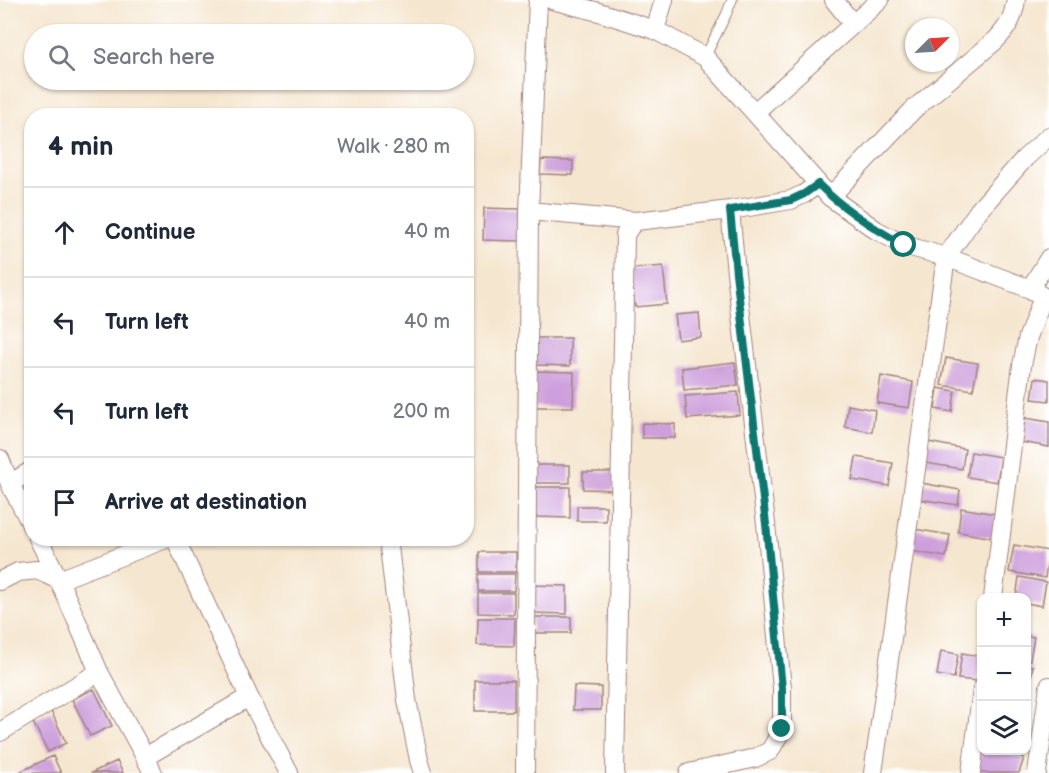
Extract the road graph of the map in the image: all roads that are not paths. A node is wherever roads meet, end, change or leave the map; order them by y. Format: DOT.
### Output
graph roads {
  1 [pos="538,0"];
  2 [pos="552,0"];
  3 [pos="664,0"];
  4 [pos="732,0"];
  5 [pos="834,0"];
  6 [pos="880,0"];
  7 [pos="1016,0"];
  8 [pos="600,6"];
  9 [pos="853,24"];
  10 [pos="655,30"];
  11 [pos="705,57"];
  12 [pos="755,112"];
  13 [pos="1049,136"];
  14 [pos="824,190"];
  15 [pos="730,210"];
  16 [pos="529,211"];
  17 [pos="636,221"];
  18 [pos="946,257"];
  19 [pos="1049,258"];
  20 [pos="1041,295"];
  21 [pos="0,459"];
  22 [pos="24,475"];
  23 [pos="10,484"];
  24 [pos="24,511"];
  25 [pos="42,546"];
  26 [pos="147,546"];
  27 [pos="179,546"];
  28 [pos="389,546"];
  29 [pos="59,580"];
  30 [pos="0,581"];
  31 [pos="994,593"];
  32 [pos="99,672"];
  33 [pos="1049,686"];
  34 [pos="249,697"];
  35 [pos="980,701"];
  36 [pos="0,732"];
  37 [pos="149,765"];
  38 [pos="290,773"];
  39 [pos="423,773"];
  40 [pos="525,773"];
  41 [pos="615,773"];
  42 [pos="689,773"];
  43 [pos="873,773"];
  44 [pos="971,773"];
  45 [pos="1037,773"];
  1 -- 16 [label="street"];
  2 -- 8 [label="street"];
  3 -- 10 [label="street"];
  4 -- 11 [label="lane"];
  5 -- 9 [label="street"];
  6 -- 9 [label="street"];
  7 -- 14 [label="street"];
  8 -- 10 [label="street"];
  9 -- 12 [label="street"];
  10 -- 11 [label="street"];
  11 -- 12 [label="street"];
  12 -- 14 [label="street"];
  13 -- 18 [label="street"];
  14 -- 15 [label="street"];
  14 -- 18 [label="street"];
  15 -- 17 [label="street"];
  15 -- 42 [label="street"];
  16 -- 17 [label="street"];
  16 -- 40 [label="street"];
  17 -- 41 [label="street"];
  18 -- 20 [label="street"];
  18 -- 43 [label="street"];
  19 -- 20 [label="street"];
  20 -- 31 [label="street"];
  21 -- 23 [label="street"];
  22 -- 23 [label="street"];
  23 -- 24 [label="street"];
  25 -- 29 [label="street"];
  26 -- 29 [label="street"];
  27 -- 34 [label="street"];
  28 -- 39 [label="street"];
  29 -- 30 [label="street"];
  29 -- 32 [label="street"];
  32 -- 36 [label="street"];
  32 -- 37 [label="street"];
  33 -- 45 [label="street"];
  34 -- 37 [label="street"];
  34 -- 38 [label="street"];
  35 -- 44 [label="street"];
}
